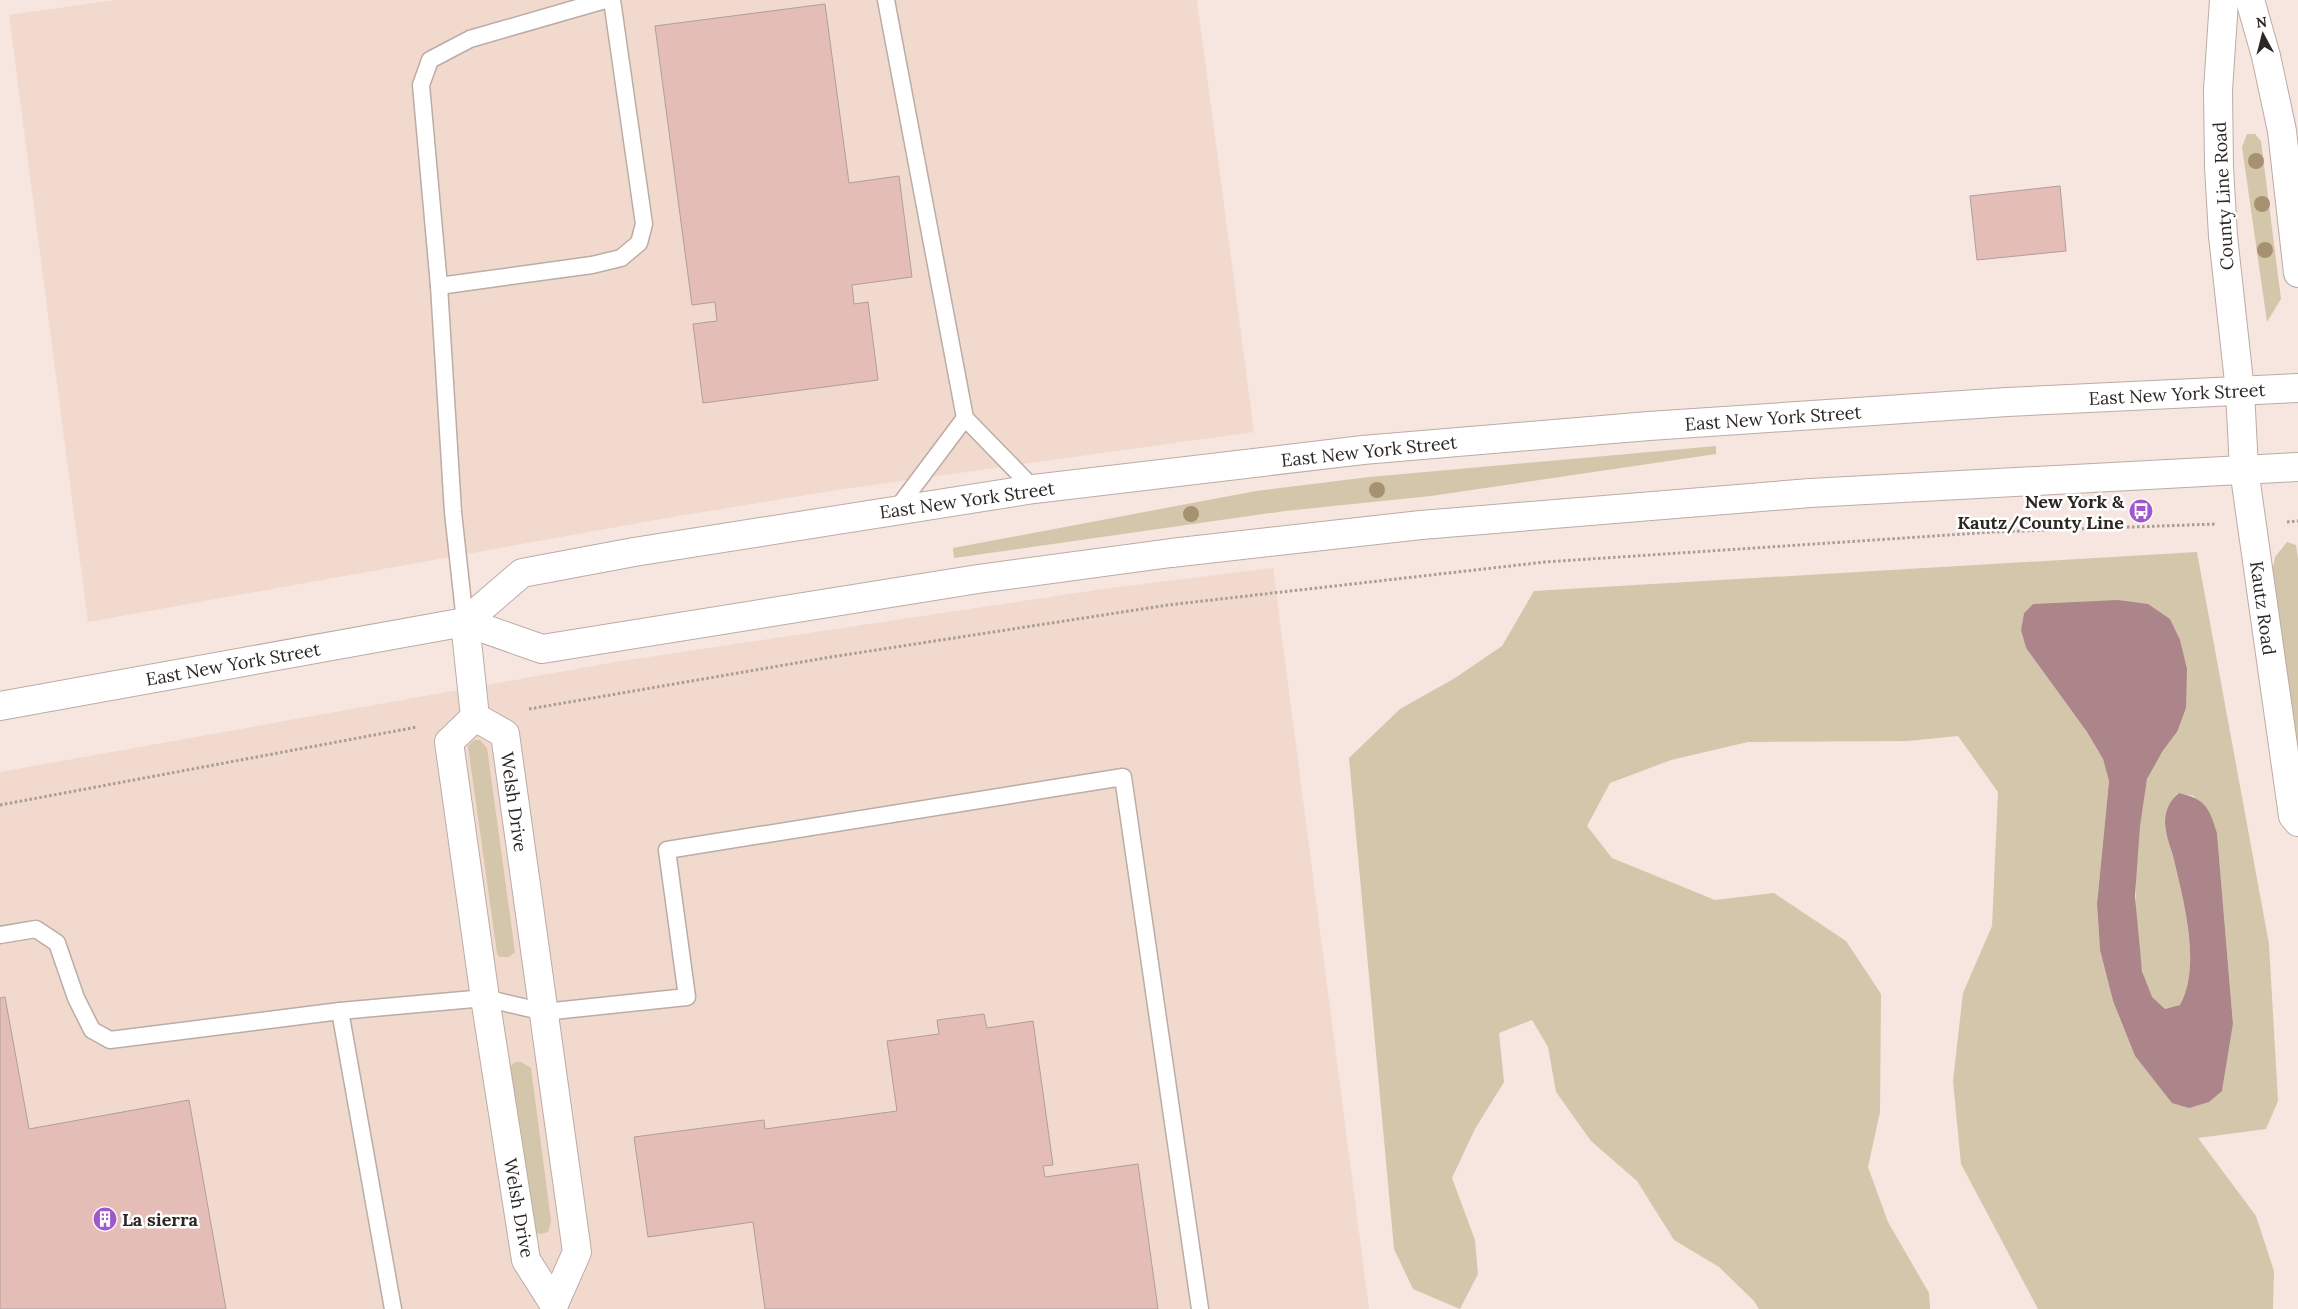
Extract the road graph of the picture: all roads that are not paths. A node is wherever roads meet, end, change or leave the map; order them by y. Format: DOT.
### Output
graph roads {
  1 [pos="605,0"];
  2 [pos="612,0"];
  3 [pos="886,0"];
  4 [pos="2224,0"];
  5 [pos="2250,0"];
  6 [pos="2298,273"];
  7 [pos="439,286"];
  8 [pos="2298,388"];
  9 [pos="2240,391"];
  10 [pos="964,418"];
  11 [pos="2298,467"];
  12 [pos="2244,469"];
  13 [pos="1034,489"];
  14 [pos="896,510"];
  15 [pos="465,622"];
  16 [pos="0,706"];
  17 [pos="476,717"];
  18 [pos="2298,822"];
  19 [pos="0,935"];
  20 [pos="484,998"];
  21 [pos="340,1011"];
  22 [pos="544,1012"];
  23 [pos="555,1306"];
  24 [pos="393,1309"];
  25 [pos="1200,1309"];
  1 -- 7 [label="lane"];
  2 -- 7 [label="lane"];
  3 -- 10 [label="lane"];
  4 -- 9 [label="main road, County Line Road"];
  5 -- 6 [label="main road"];
  7 -- 15 [label="lane"];
  8 -- 9 [label="main road, East New York Street"];
  9 -- 12 [label="main road, Kautz Road"];
  9 -- 13 [label="main road, East New York Street"];
  10 -- 13 [label="lane"];
  10 -- 14 [label="lane"];
  11 -- 12 [label="main road, East New York Street"];
  12 -- 15 [label="main road, East New York Street"];
  12 -- 18 [label="main road, Kautz Road"];
  13 -- 14 [label="main road, East New York Street"];
  14 -- 15 [label="main road, East New York Street"];
  15 -- 16 [label="main road, East New York Street"];
  15 -- 17 [label="main road"];
  17 -- 20 [label="main road, Welsh Drive"];
  17 -- 22 [label="main road, Welsh Drive"];
  19 -- 21 [label="lane"];
  20 -- 21 [label="lane"];
  20 -- 22 [label="lane"];
  20 -- 23 [label="main road, Welsh Drive"];
  21 -- 24 [label="lane"];
  22 -- 23 [label="main road, Welsh Drive"];
  22 -- 25 [label="lane"];
}
